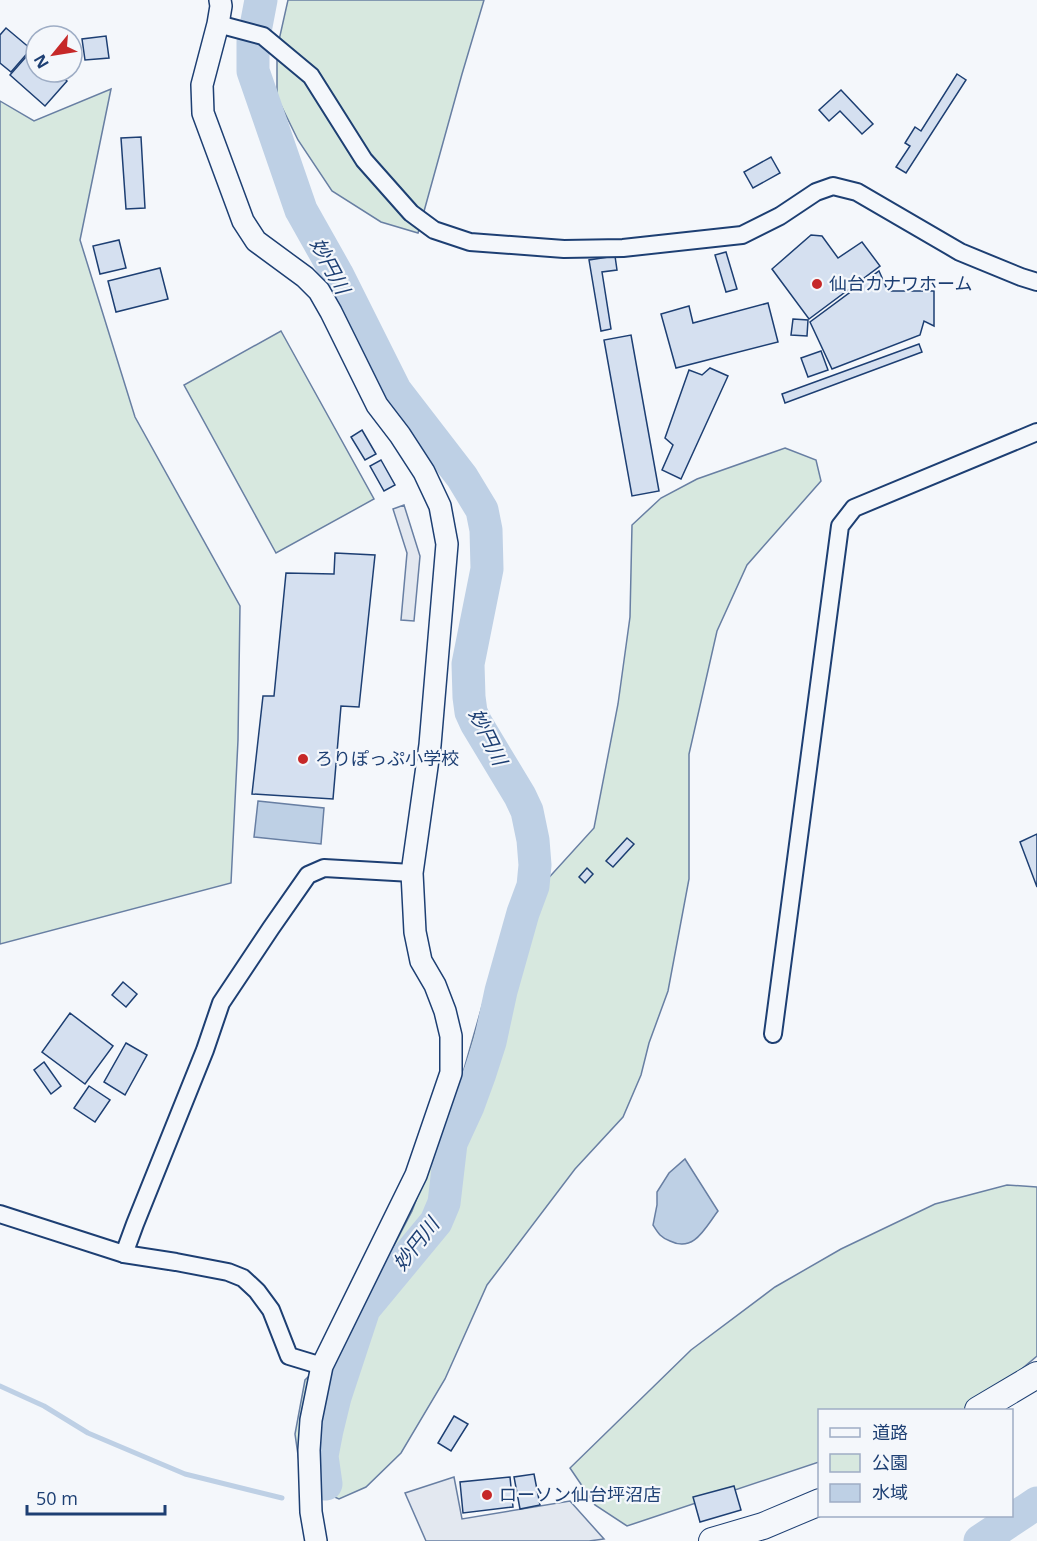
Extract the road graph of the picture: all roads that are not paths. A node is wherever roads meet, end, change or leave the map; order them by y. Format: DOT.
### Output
graph roads {
  1 [pos="220,0"];
  2 [pos="218,24"];
  3 [pos="1037,282"];
  4 [pos="1037,432"];
  5 [pos="412,873"];
  6 [pos="773,1034"];
  7 [pos="0,1214"];
  8 [pos="124,1254"];
  9 [pos="322,1366"];
  10 [pos="1037,1375"];
  11 [pos="980,1409"];
  12 [pos="818,1502"];
  13 [pos="316,1541"];
  14 [pos="712,1541"];
  1 -- 2 [label="street"];
  2 -- 3 [label="street"];
  2 -- 5 [label="street"];
  4 -- 6 [label="street"];
  5 -- 8 [label="street"];
  5 -- 9 [label="street"];
  7 -- 8 [label="street"];
  8 -- 9 [label="street"];
  9 -- 13 [label="street"];
  10 -- 11 [label="main road"];
  12 -- 14 [label="main road"];
}
